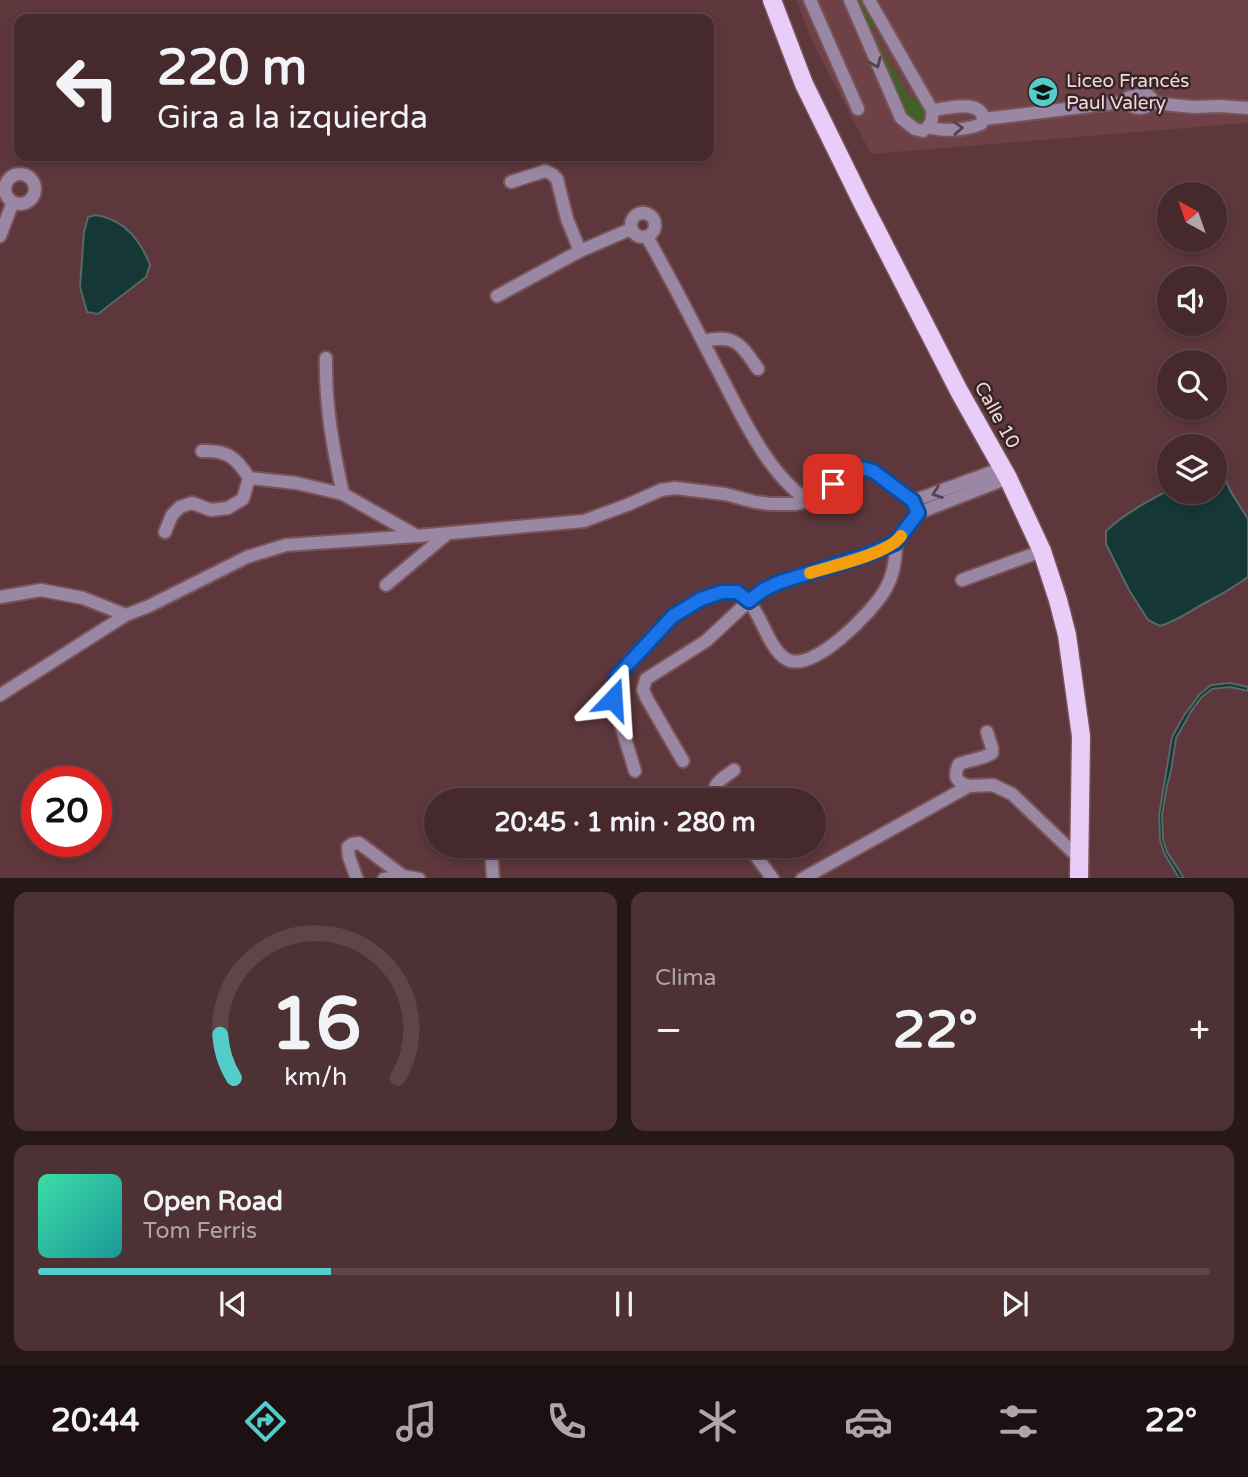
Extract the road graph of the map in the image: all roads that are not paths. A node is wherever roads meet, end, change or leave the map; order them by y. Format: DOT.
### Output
graph roads {
  1 [pos="772,0"];
  2 [pos="810,0"];
  3 [pos="850,0"];
  4 [pos="869,0"];
  5 [pos="1248,108"];
  6 [pos="858,109"];
  7 [pos="932,110"];
  8 [pos="984,119"];
  9 [pos="929,127"];
  10 [pos="511,182"];
  11 [pos="13,202"];
  12 [pos="631,229"];
  13 [pos="0,236"];
  14 [pos="647,237"];
  15 [pos="580,251"];
  16 [pos="497,296"];
  17 [pos="703,341"];
  18 [pos="326,358"];
  19 [pos="758,369"];
  20 [pos="202,451"];
  21 [pos="1006,473"];
  22 [pos="249,478"];
  23 [pos="343,494"];
  24 [pos="808,501"];
  25 [pos="915,507"];
  26 [pos="164,532"];
  27 [pos="447,534"];
  28 [pos="417,536"];
  29 [pos="895,543"];
  30 [pos="1042,551"];
  31 [pos="962,580"];
  32 [pos="386,585"];
  33 [pos="0,597"];
  34 [pos="749,601"];
  35 [pos="126,615"];
  36 [pos="0,695"];
  37 [pos="987,732"];
  38 [pos="683,761"];
  39 [pos="734,770"];
  40 [pos="635,771"];
  41 [pos="970,786"];
  42 [pos="714,788"];
  43 [pos="492,858"];
  44 [pos="758,858"];
  45 [pos="1079,858"];
  46 [pos="403,876"];
  47 [pos="357,878"];
  48 [pos="384,878"];
  49 [pos="419,878"];
  50 [pos="493,878"];
  51 [pos="773,878"];
  52 [pos="802,878"];
  53 [pos="1079,878"];
  1 -- 21 [label="main road, Calle 10"];
  2 -- 6 [label="lane"];
  3 -- 9 [label="lane, one-way"];
  4 -- 7 [label="lane"];
  5 -- 8 [label="lane"];
  7 -- 8 [label="lane"];
  7 -- 9 [label="lane"];
  9 -- 8 [label="lane, one-way"];
  10 -- 15 [label="lane"];
  11 -- 13 [label="lane"];
  12 -- 14 [label="lane"];
  12 -- 14 [label="lane"];
  12 -- 15 [label="lane"];
  14 -- 17 [label="lane"];
  15 -- 16 [label="lane"];
  17 -- 19 [label="lane"];
  17 -- 24 [label="lane"];
  18 -- 23 [label="lane"];
  20 -- 22 [label="lane"];
  21 -- 25 [label="lane"];
  21 -- 30 [label="main road, Calle 10"];
  22 -- 23 [label="lane"];
  22 -- 26 [label="lane"];
  23 -- 28 [label="lane"];
  24 -- 25 [label="lane"];
  24 -- 27 [label="lane"];
  25 -- 29 [label="lane"];
  27 -- 28 [label="lane"];
  27 -- 32 [label="lane"];
  28 -- 35 [label="lane"];
  29 -- 34 [label="lane"];
  29 -- 34 [label="lane"];
  30 -- 31 [label="lane"];
  30 -- 45 [label="main road, Calle 10"];
  33 -- 35 [label="lane"];
  34 -- 38 [label="lane"];
  34 -- 40 [label="lane"];
  35 -- 36 [label="lane"];
  37 -- 41 [label="lane"];
  39 -- 42 [label="lane"];
  41 -- 45 [label="lane"];
  41 -- 52 [label="lane"];
  43 -- 50 [label="lane"];
  44 -- 51 [label="lane"];
  45 -- 53 [label="main road, Calle 10"];
  46 -- 47 [label="lane"];
  46 -- 48 [label="lane"];
  46 -- 49 [label="lane"];
}
